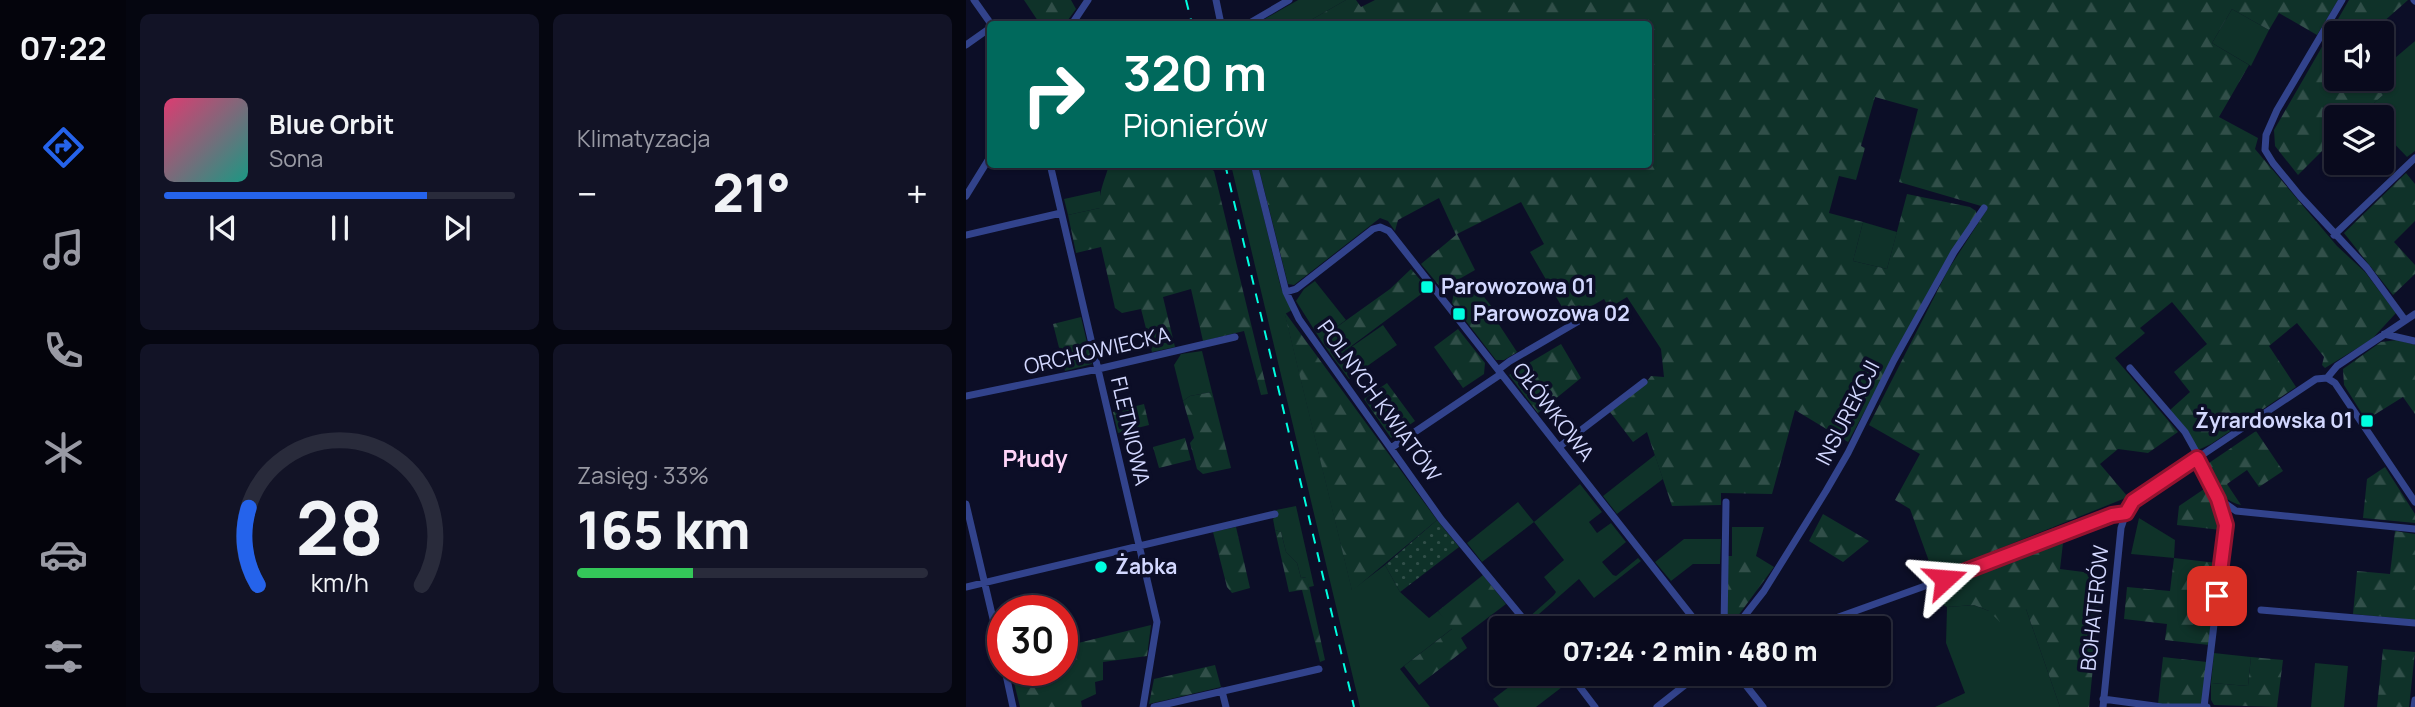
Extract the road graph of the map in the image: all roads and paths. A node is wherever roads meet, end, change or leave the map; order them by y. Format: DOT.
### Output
graph roads {
  1 [pos="974,0"];
  2 [pos="1088,0"];
  3 [pos="1216,0"];
  4 [pos="1289,0"];
  5 [pos="2342,0"];
  6 [pos="988,21"];
  7 [pos="1074,21"];
  8 [pos="1220,21"];
  9 [pos="1253,21"];
  10 [pos="987,29"];
  11 [pos="966,45"];
  12 [pos="2415,158"];
  13 [pos="987,162"];
  14 [pos="1050,168"];
  15 [pos="1255,168"];
  16 [pos="966,196"];
  17 [pos="1983,208"];
  18 [pos="1061,213"];
  19 [pos="966,235"];
  20 [pos="2334,235"];
  21 [pos="1286,292"];
  22 [pos="2415,314"];
  23 [pos="1589,315"];
  24 [pos="2405,320"];
  25 [pos="2384,334"];
  26 [pos="1235,337"];
  27 [pos="2415,341"];
  28 [pos="1098,369"];
  29 [pos="2130,369"];
  30 [pos="1500,372"];
  31 [pos="2327,378"];
  32 [pos="1644,382"];
  33 [pos="966,396"];
  34 [pos="1391,447"];
  35 [pos="1559,447"];
  36 [pos="2198,457"];
  37 [pos="2218,499"];
  38 [pos="1726,502"];
  39 [pos="2415,502"];
  40 [pos="966,504"];
  41 [pos="2126,513"];
  42 [pos="1275,514"];
  43 [pos="2415,529"];
  44 [pos="1140,546"];
  45 [pos="985,583"];
  46 [pos="966,587"];
  47 [pos="988,595"];
  48 [pos="2261,610"];
  49 [pos="1521,616"];
  50 [pos="1692,616"];
  51 [pos="1724,616"];
  52 [pos="1744,616"];
  53 [pos="1842,616"];
  54 [pos="2415,623"];
  55 [pos="1319,669"];
  56 [pos="1008,686"];
  57 [pos="1579,686"];
  58 [pos="1684,686"];
  59 [pos="1746,686"];
  60 [pos="1222,691"];
  61 [pos="2415,700"];
  62 [pos="2103,703"];
  63 [pos="1013,707"];
  64 [pos="1143,707"];
  65 [pos="1154,707"];
  66 [pos="1226,707"];
  67 [pos="1595,707"];
  68 [pos="1657,707"];
  69 [pos="1763,707"];
  70 [pos="2205,707"];
  71 [pos="2414,707"];
  1 -- 6 [label="street"];
  2 -- 7 [label="street"];
  3 -- 8 [label="street"];
  4 -- 9 [label="street"];
  5 -- 20 [label="street"];
  10 -- 11 [label="street"];
  12 -- 20 [label="street"];
  13 -- 16 [label="street"];
  14 -- 18 [label="street, FLETNIOWA"];
  15 -- 21 [label="street, POLNYCH KWIATÓW"];
  17 -- 52 [label="street, INSUREKCJI"];
  18 -- 19 [label="street"];
  18 -- 28 [label="street, FLETNIOWA"];
  20 -- 24 [label="street"];
  21 -- 30 [label="street, OŁÓWKOWA"];
  21 -- 34 [label="street, POLNYCH KWIATÓW"];
  22 -- 24 [label="street"];
  23 -- 30 [label="street"];
  24 -- 25 [label="street"];
  25 -- 27 [label="street"];
  25 -- 31 [label="street"];
  26 -- 28 [label="street, ORCHOWIECKA"];
  28 -- 33 [label="street, ORCHOWIECKA"];
  28 -- 44 [label="street, FLETNIOWA"];
  29 -- 36 [label="street"];
  30 -- 34 [label="street"];
  30 -- 35 [label="street, OŁÓWKOWA"];
  31 -- 36 [label="street"];
  31 -- 39 [label="street"];
  32 -- 35 [label="street"];
  34 -- 49 [label="street, POLNYCH KWIATÓW"];
  35 -- 50 [label="street, OŁÓWKOWA"];
  36 -- 37 [label="street"];
  36 -- 41 [label="street"];
  37 -- 43 [label="street"];
  37 -- 70 [label="street"];
  38 -- 51 [label="street"];
  40 -- 45 [label="street"];
  41 -- 53 [label="street"];
  41 -- 62 [label="street, BOHATERÓW"];
  42 -- 44 [label="street"];
  44 -- 45 [label="street"];
  44 -- 64 [label="street, FLETNIOWA"];
  45 -- 46 [label="street"];
  45 -- 47 [label="street"];
  48 -- 54 [label="street"];
  55 -- 60 [label="street"];
  56 -- 63 [label="street"];
  57 -- 67 [label="street"];
  58 -- 68 [label="street"];
  59 -- 69 [label="street"];
  60 -- 65 [label="street"];
  60 -- 66 [label="street"];
  61 -- 71 [label="street"];
  62 -- 70 [label="street"];
}
